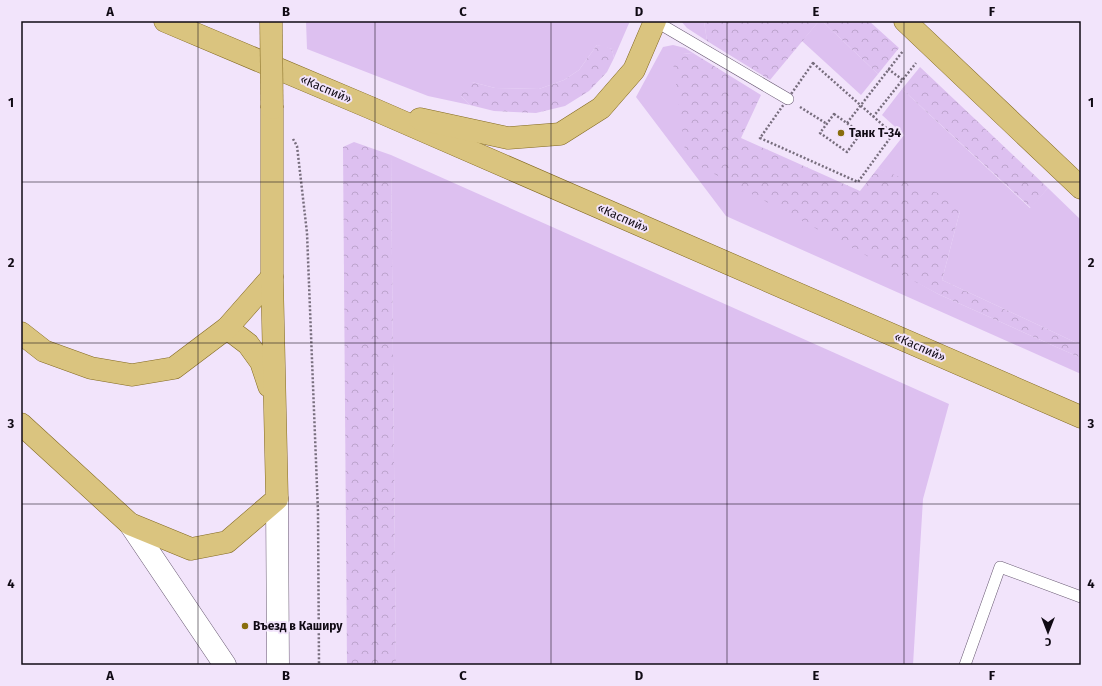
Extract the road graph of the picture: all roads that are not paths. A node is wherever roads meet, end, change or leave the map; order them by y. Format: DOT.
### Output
graph roads {
  1 [pos="165,21"];
  2 [pos="271,21"];
  3 [pos="656,21"];
  4 [pos="905,21"];
  5 [pos="788,99"];
  6 [pos="371,108"];
  7 [pos="1081,188"];
  8 [pos="272,277"];
  9 [pos="227,328"];
  10 [pos="21,333"];
  11 [pos="275,404"];
  12 [pos="1081,418"];
  13 [pos="21,424"];
  14 [pos="277,499"];
  15 [pos="130,524"];
  16 [pos="1081,597"];
  17 [pos="225,665"];
  18 [pos="278,665"];
  19 [pos="965,665"];
  1 -- 6 [label="main road, «Каспий»"];
  2 -- 8 [label="main road, bridge"];
  3 -- 5 [label="lane"];
  3 -- 6 [label="main road"];
  4 -- 7 [label="main road"];
  6 -- 12 [label="main road, «Каспий»"];
  8 -- 9 [label="main road"];
  8 -- 11 [label="main road"];
  9 -- 10 [label="main road"];
  9 -- 11 [label="main road"];
  11 -- 14 [label="main road"];
  13 -- 15 [label="main road"];
  14 -- 15 [label="main road"];
  14 -- 18 [label="main road"];
  15 -- 17 [label="main road"];
  16 -- 19 [label="lane"];
}
